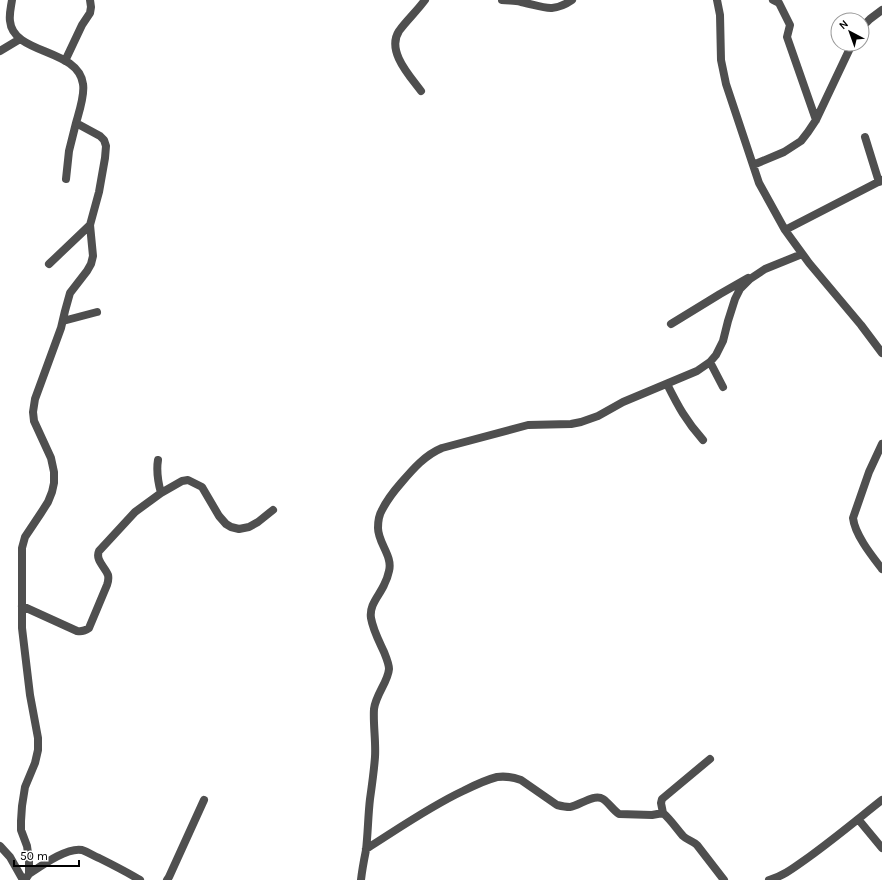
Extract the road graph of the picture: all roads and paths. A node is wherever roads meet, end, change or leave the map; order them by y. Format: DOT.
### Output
graph roads {
  1 [pos="12,0"];
  2 [pos="90,0"];
  3 [pos="425,0"];
  4 [pos="502,0"];
  5 [pos="572,0"];
  6 [pos="717,0"];
  7 [pos="773,0"];
  8 [pos="882,10"];
  9 [pos="870,19"];
  10 [pos="20,39"];
  11 [pos="0,51"];
  12 [pos="848,52"];
  13 [pos="65,60"];
  14 [pos="421,91"];
  15 [pos="816,120"];
  16 [pos="76,123"];
  17 [pos="864,137"];
  18 [pos="753,165"];
  19 [pos="66,179"];
  20 [pos="881,181"];
  21 [pos="90,225"];
  22 [pos="785,230"];
  23 [pos="802,254"];
  24 [pos="50,264"];
  25 [pos="765,269"];
  26 [pos="97,312"];
  27 [pos="62,321"];
  28 [pos="671,324"];
  29 [pos="882,353"];
  30 [pos="710,362"];
  31 [pos="667,384"];
  32 [pos="723,388"];
  33 [pos="703,440"];
  34 [pos="882,444"];
  35 [pos="158,460"];
  36 [pos="161,493"];
  37 [pos="272,510"];
  38 [pos="882,569"];
  39 [pos="22,606"];
  40 [pos="710,759"];
  41 [pos="204,800"];
  42 [pos="882,800"];
  43 [pos="663,813"];
  44 [pos="858,819"];
  45 [pos="0,846"];
  46 [pos="882,848"];
  47 [pos="366,849"];
  48 [pos="26,878"];
  49 [pos="140,880"];
  50 [pos="167,880"];
  51 [pos="361,880"];
  52 [pos="724,880"];
  53 [pos="769,880"];
  1 -- 10 [label="street"];
  2 -- 13 [label="street"];
  3 -- 14 [label="street"];
  4 -- 5 [label="street"];
  6 -- 18 [label="street"];
  7 -- 15 [label="street"];
  8 -- 9 [label="street"];
  10 -- 11 [label="street"];
  10 -- 13 [label="street"];
  12 -- 15 [label="street"];
  13 -- 16 [label="street"];
  15 -- 18 [label="street"];
  16 -- 19 [label="street"];
  16 -- 21 [label="street"];
  17 -- 20 [label="street"];
  18 -- 22 [label="street"];
  20 -- 22 [label="street"];
  21 -- 24 [label="street"];
  21 -- 27 [label="street"];
  22 -- 23 [label="street"];
  23 -- 25 [label="street"];
  23 -- 29 [label="street"];
  25 -- 28 [label="street"];
  25 -- 30 [label="street"];
  26 -- 27 [label="street"];
  27 -- 39 [label="street"];
  30 -- 31 [label="street"];
  30 -- 32 [label="street"];
  31 -- 33 [label="street"];
  31 -- 47 [label="street"];
  34 -- 38 [label="street"];
  35 -- 36 [label="street"];
  36 -- 37 [label="street"];
  36 -- 39 [label="street"];
  39 -- 48 [label="street"];
  40 -- 43 [label="street"];
  41 -- 50 [label="street"];
  42 -- 44 [label="street"];
  43 -- 47 [label="street"];
  43 -- 52 [label="street"];
  44 -- 46 [label="street"];
  44 -- 53 [label="street"];
  45 -- 48 [label="street"];
  47 -- 51 [label="street"];
  48 -- 49 [label="street"];
}
